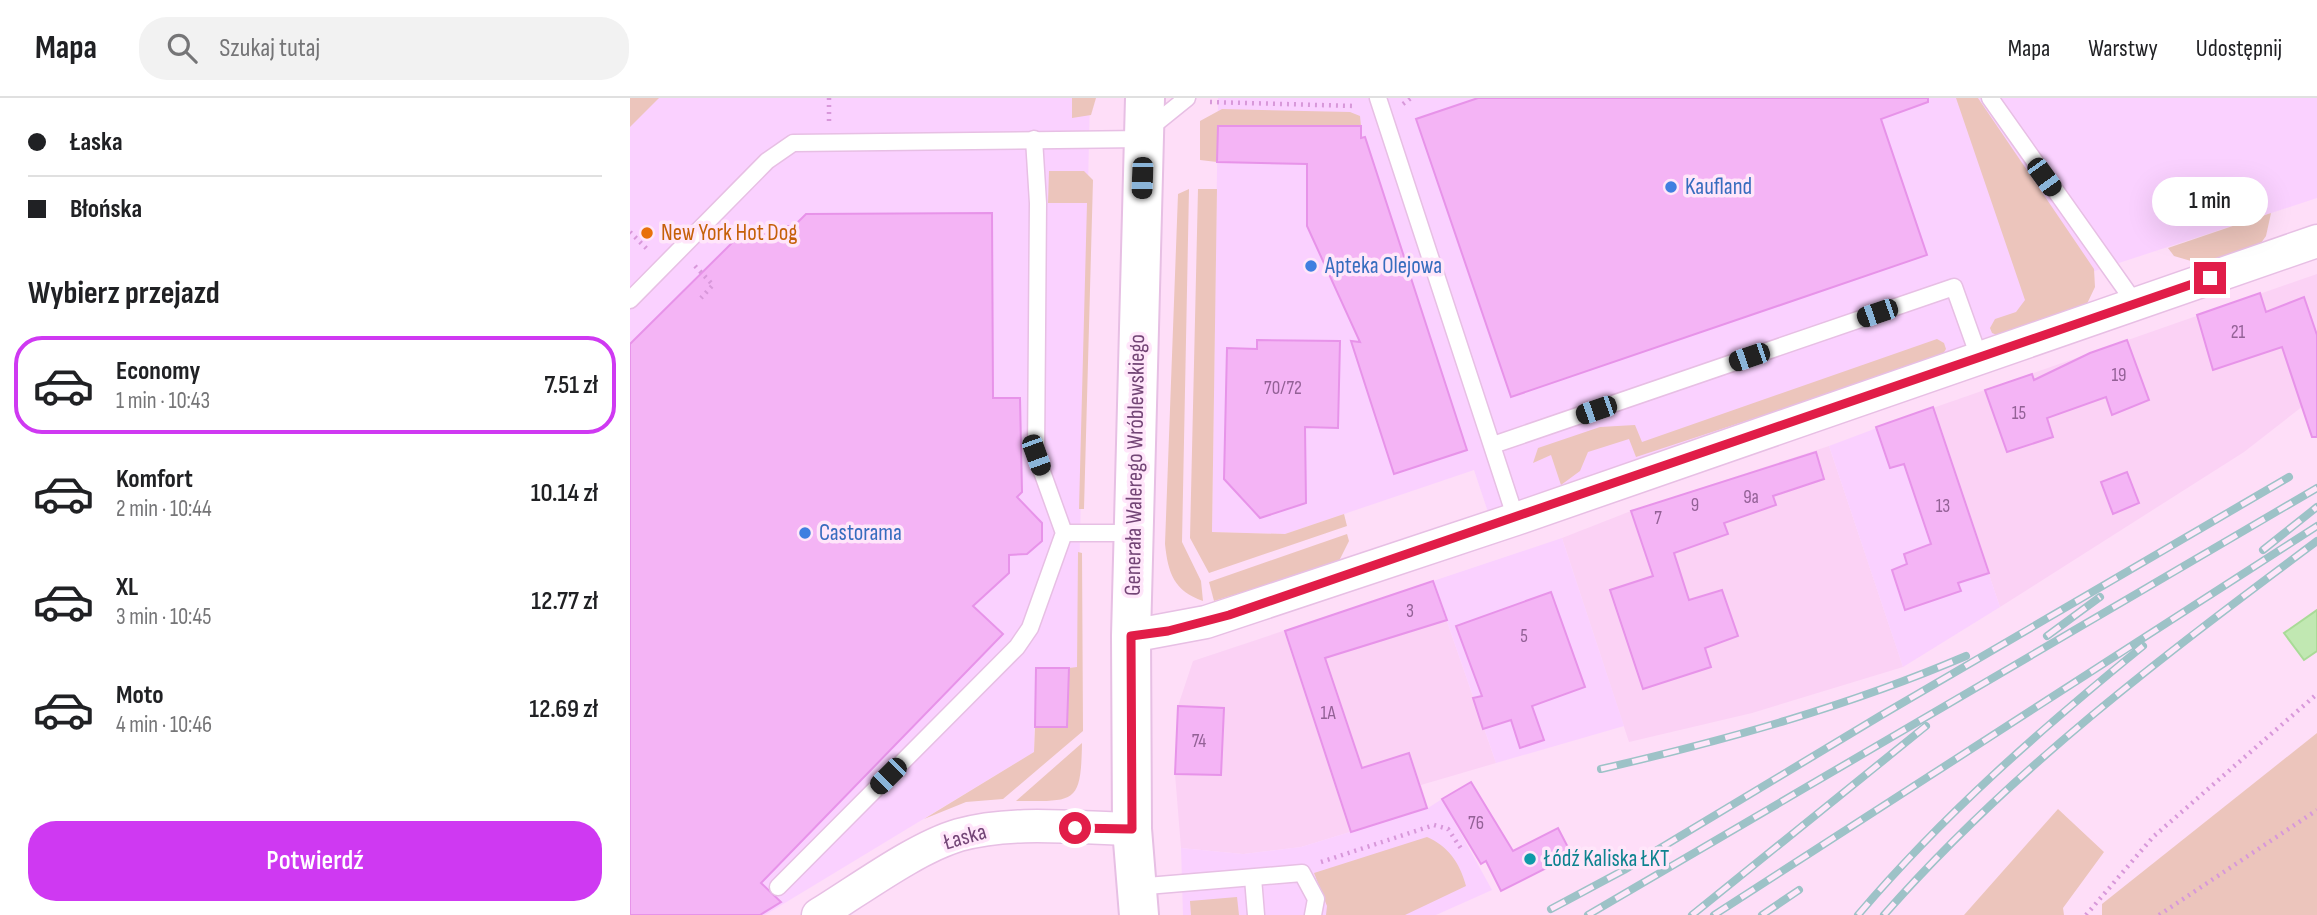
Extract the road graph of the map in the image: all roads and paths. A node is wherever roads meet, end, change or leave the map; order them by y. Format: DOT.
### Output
graph roads {
  1 [pos="829,98"];
  2 [pos="1145,98"];
  3 [pos="1411,98"];
  4 [pos="1990,98"];
  5 [pos="1194,101"];
  6 [pos="1380,105"];
  7 [pos="829,125"];
  8 [pos="1034,139"];
  9 [pos="1143,139"];
  10 [pos="630,232"];
  11 [pos="2317,241"];
  12 [pos="653,255"];
  13 [pos="694,265"];
  14 [pos="701,298"];
  15 [pos="630,300"];
  16 [pos="2135,303"];
  17 [pos="1979,356"];
  18 [pos="1493,445"];
  19 [pos="1516,519"];
  20 [pos="1064,533"];
  21 [pos="1132,533"];
  22 [pos="1131,636"];
  23 [pos="2317,694"];
  24 [pos="2317,810"];
  25 [pos="1132,829"];
  26 [pos="1462,850"];
  27 [pos="1302,873"];
  28 [pos="1253,877"];
  29 [pos="778,887"];
  30 [pos="1137,901"];
  31 [pos="818,915"];
  32 [pos="1256,915"];
  33 [pos="1313,915"];
  34 [pos="2086,915"];
  35 [pos="2159,915"];
  1 -- 7 [label="path"];
  2 -- 9 [label="street, Generała Walerego Wróblewskiego"];
  3 -- 6 [label="path"];
  4 -- 16 [label="lane"];
  5 -- 6 [label="path"];
  5 -- 9 [label="lane"];
  6 -- 18 [label="lane"];
  8 -- 9 [label="lane"];
  8 -- 15 [label="lane"];
  8 -- 20 [label="lane"];
  9 -- 21 [label="street, Generała Walerego Wróblewskiego"];
  10 -- 12 [label="path"];
  11 -- 16 [label="street"];
  13 -- 14 [label="path"];
  16 -- 17 [label="street"];
  17 -- 18 [label="lane"];
  17 -- 19 [label="street"];
  18 -- 19 [label="lane"];
  19 -- 22 [label="street"];
  20 -- 21 [label="lane"];
  20 -- 29 [label="lane"];
  21 -- 22 [label="street, Generała Walerego Wróblewskiego"];
  22 -- 25 [label="street, Generała Walerego Wróblewskiego"];
  23 -- 34 [label="path"];
  24 -- 35 [label="path"];
  25 -- 30 [label="street, Generała Walerego Wróblewskiego"];
  25 -- 31 [label="street, Łaska"];
  26 -- 27 [label="path"];
  27 -- 28 [label="lane"];
  27 -- 33 [label="lane"];
  28 -- 30 [label="lane"];
  28 -- 32 [label="lane"];
}
